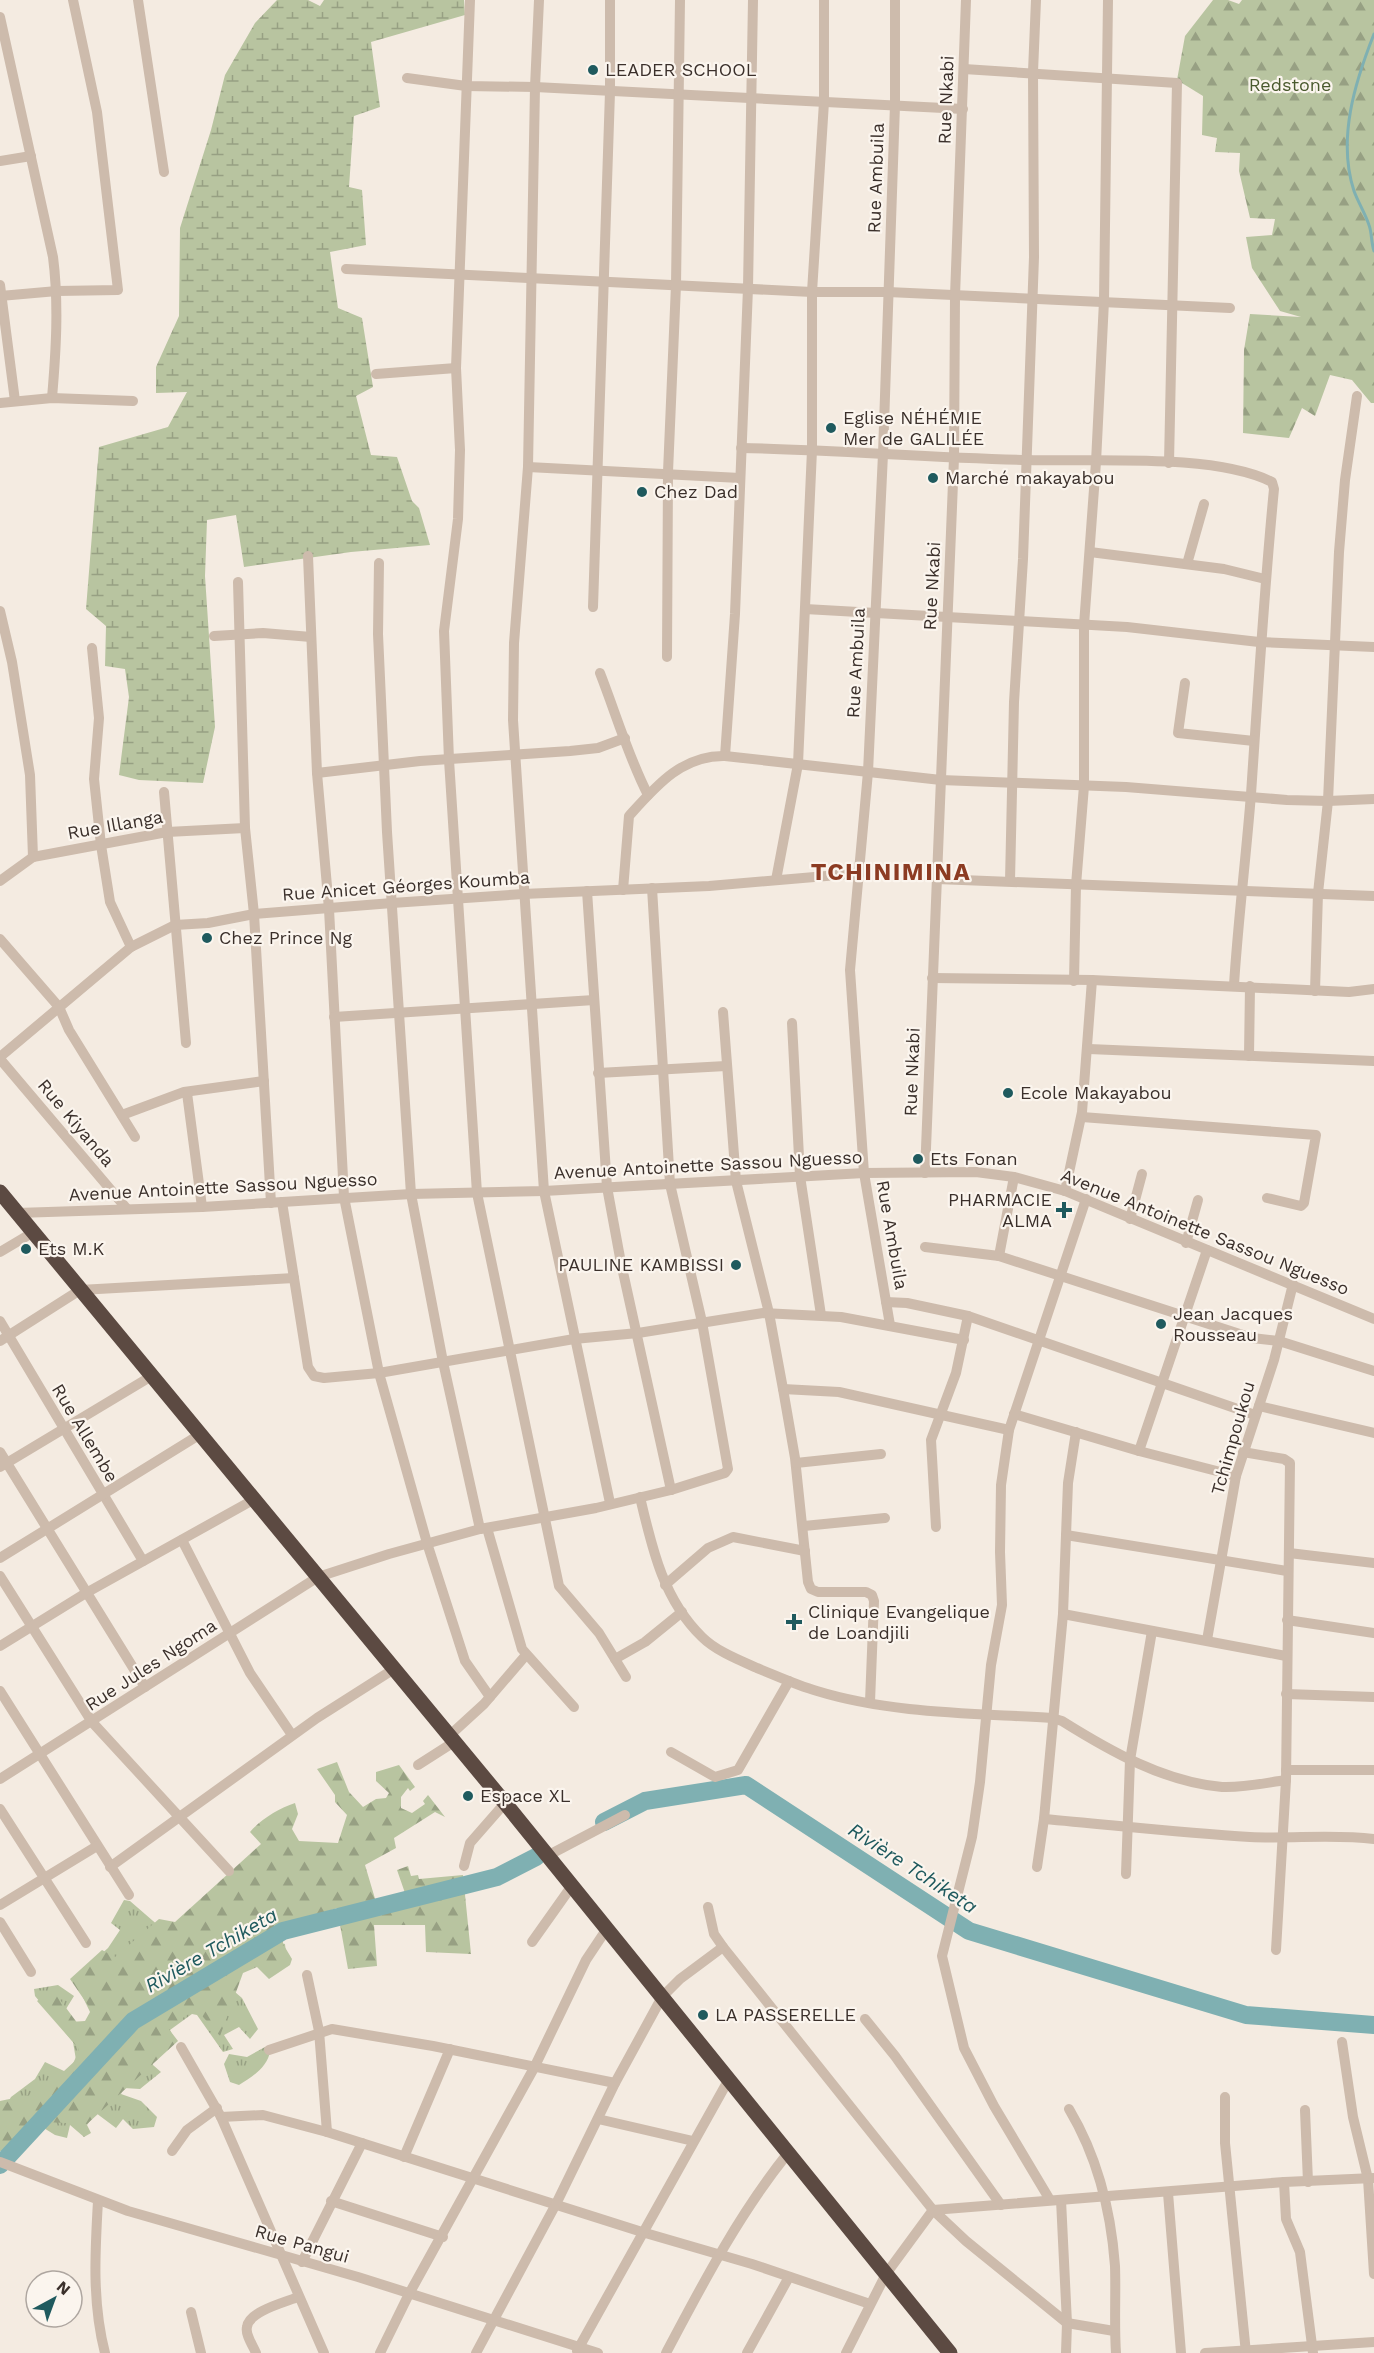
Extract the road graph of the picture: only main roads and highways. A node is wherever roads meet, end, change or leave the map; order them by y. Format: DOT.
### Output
graph roads {
  1 [pos="0,1192"];
  2 [pos="944,2350"];
  1 -- 2 [label="highway"];
}
